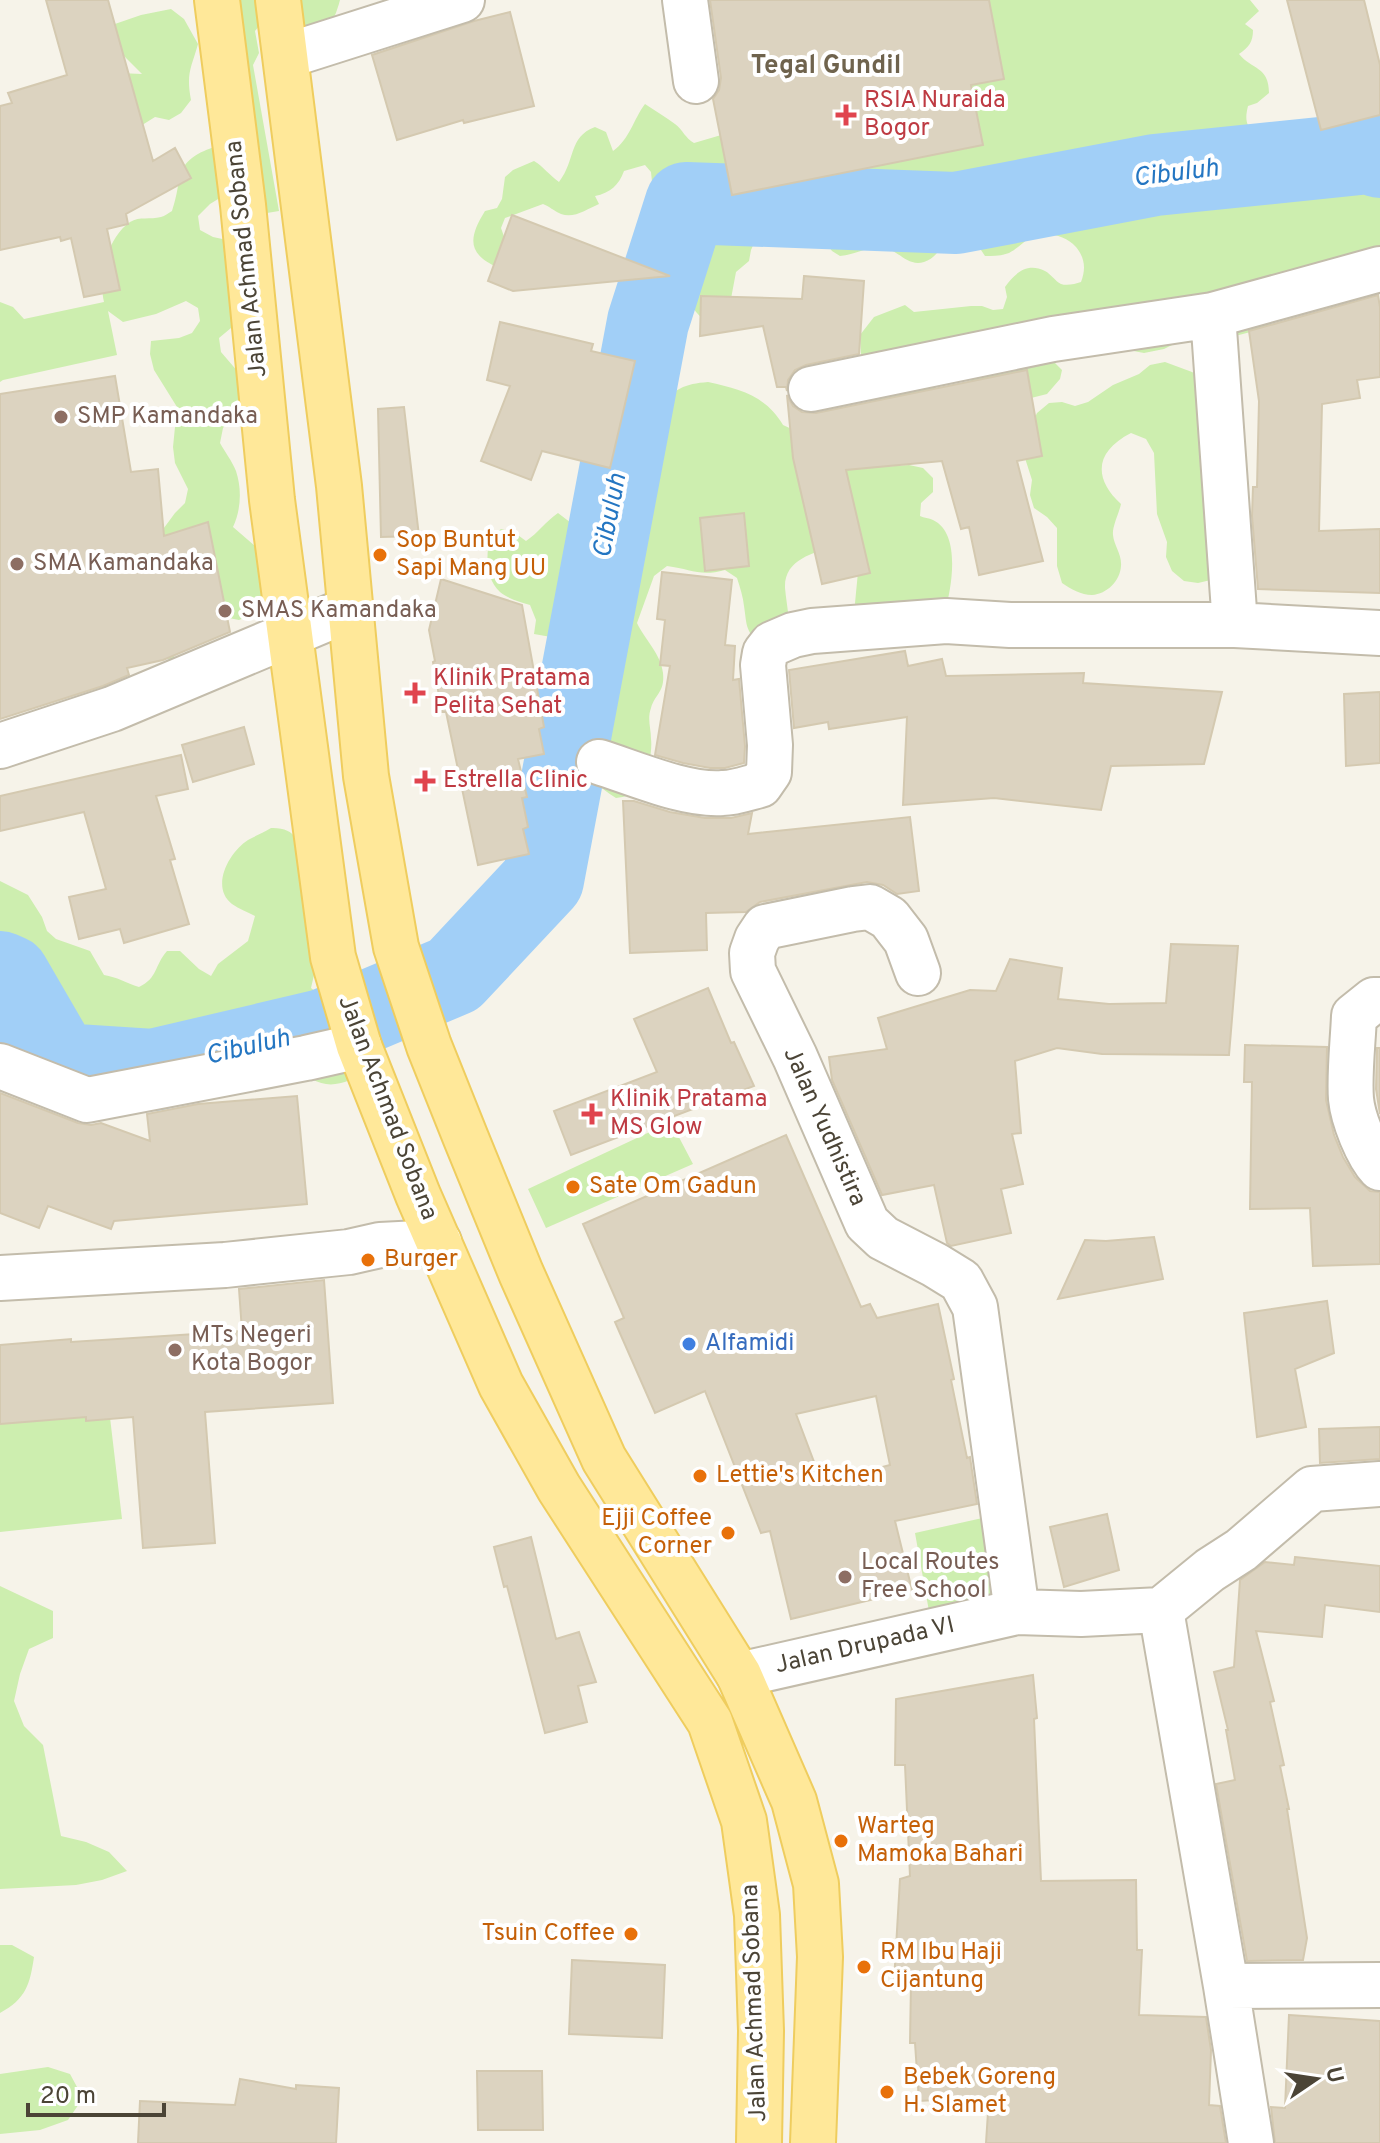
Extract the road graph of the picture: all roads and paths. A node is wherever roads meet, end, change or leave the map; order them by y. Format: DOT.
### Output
graph roads {
  1 [pos="217,0"];
  2 [pos="278,0"];
  3 [pos="462,0"];
  4 [pos="685,0"];
  5 [pos="286,56"];
  6 [pos="696,81"];
  7 [pos="1380,269"];
  8 [pos="1213,315"];
  9 [pos="811,389"];
  10 [pos="350,609"];
  11 [pos="1235,625"];
  12 [pos="1380,633"];
  13 [pos="290,635"];
  14 [pos="0,746"];
  15 [pos="599,762"];
  16 [pos="918,973"];
  17 [pos="1380,1000"];
  18 [pos="357,1040"];
  19 [pos="0,1066"];
  20 [pos="1380,1168"];
  21 [pos="439,1242"];
  22 [pos="0,1278"];
  23 [pos="1380,1484"];
  24 [pos="1161,1610"];
  25 [pos="1017,1612"];
  26 [pos="739,1675"];
  27 [pos="1380,1985"];
  28 [pos="1226,1986"];
  29 [pos="759,2143"];
  30 [pos="813,2143"];
  31 [pos="1251,2143"];
  1 -- 13 [label="main road, Jalan Achmad Sobana"];
  2 -- 5 [label="main road"];
  3 -- 5 [label="street"];
  4 -- 6 [label="street"];
  5 -- 10 [label="main road"];
  7 -- 8 [label="street"];
  8 -- 9 [label="street"];
  8 -- 11 [label="street"];
  10 -- 13 [label="street"];
  10 -- 26 [label="main road"];
  11 -- 12 [label="street"];
  11 -- 15 [label="street"];
  13 -- 14 [label="street"];
  13 -- 18 [label="main road, Jalan Achmad Sobana"];
  16 -- 25 [label="street, Jalan Yudhistira"];
  17 -- 20 [label="street"];
  18 -- 19 [label="street"];
  18 -- 21 [label="main road, Jalan Achmad Sobana"];
  21 -- 22 [label="street"];
  21 -- 29 [label="main road, Jalan Achmad Sobana"];
  23 -- 24 [label="street"];
  24 -- 25 [label="street, Jalan Drupada VI"];
  24 -- 28 [label="street"];
  25 -- 26 [label="street, Jalan Drupada VI"];
  26 -- 30 [label="main road"];
  27 -- 28 [label="street"];
  28 -- 31 [label="street"];
}
